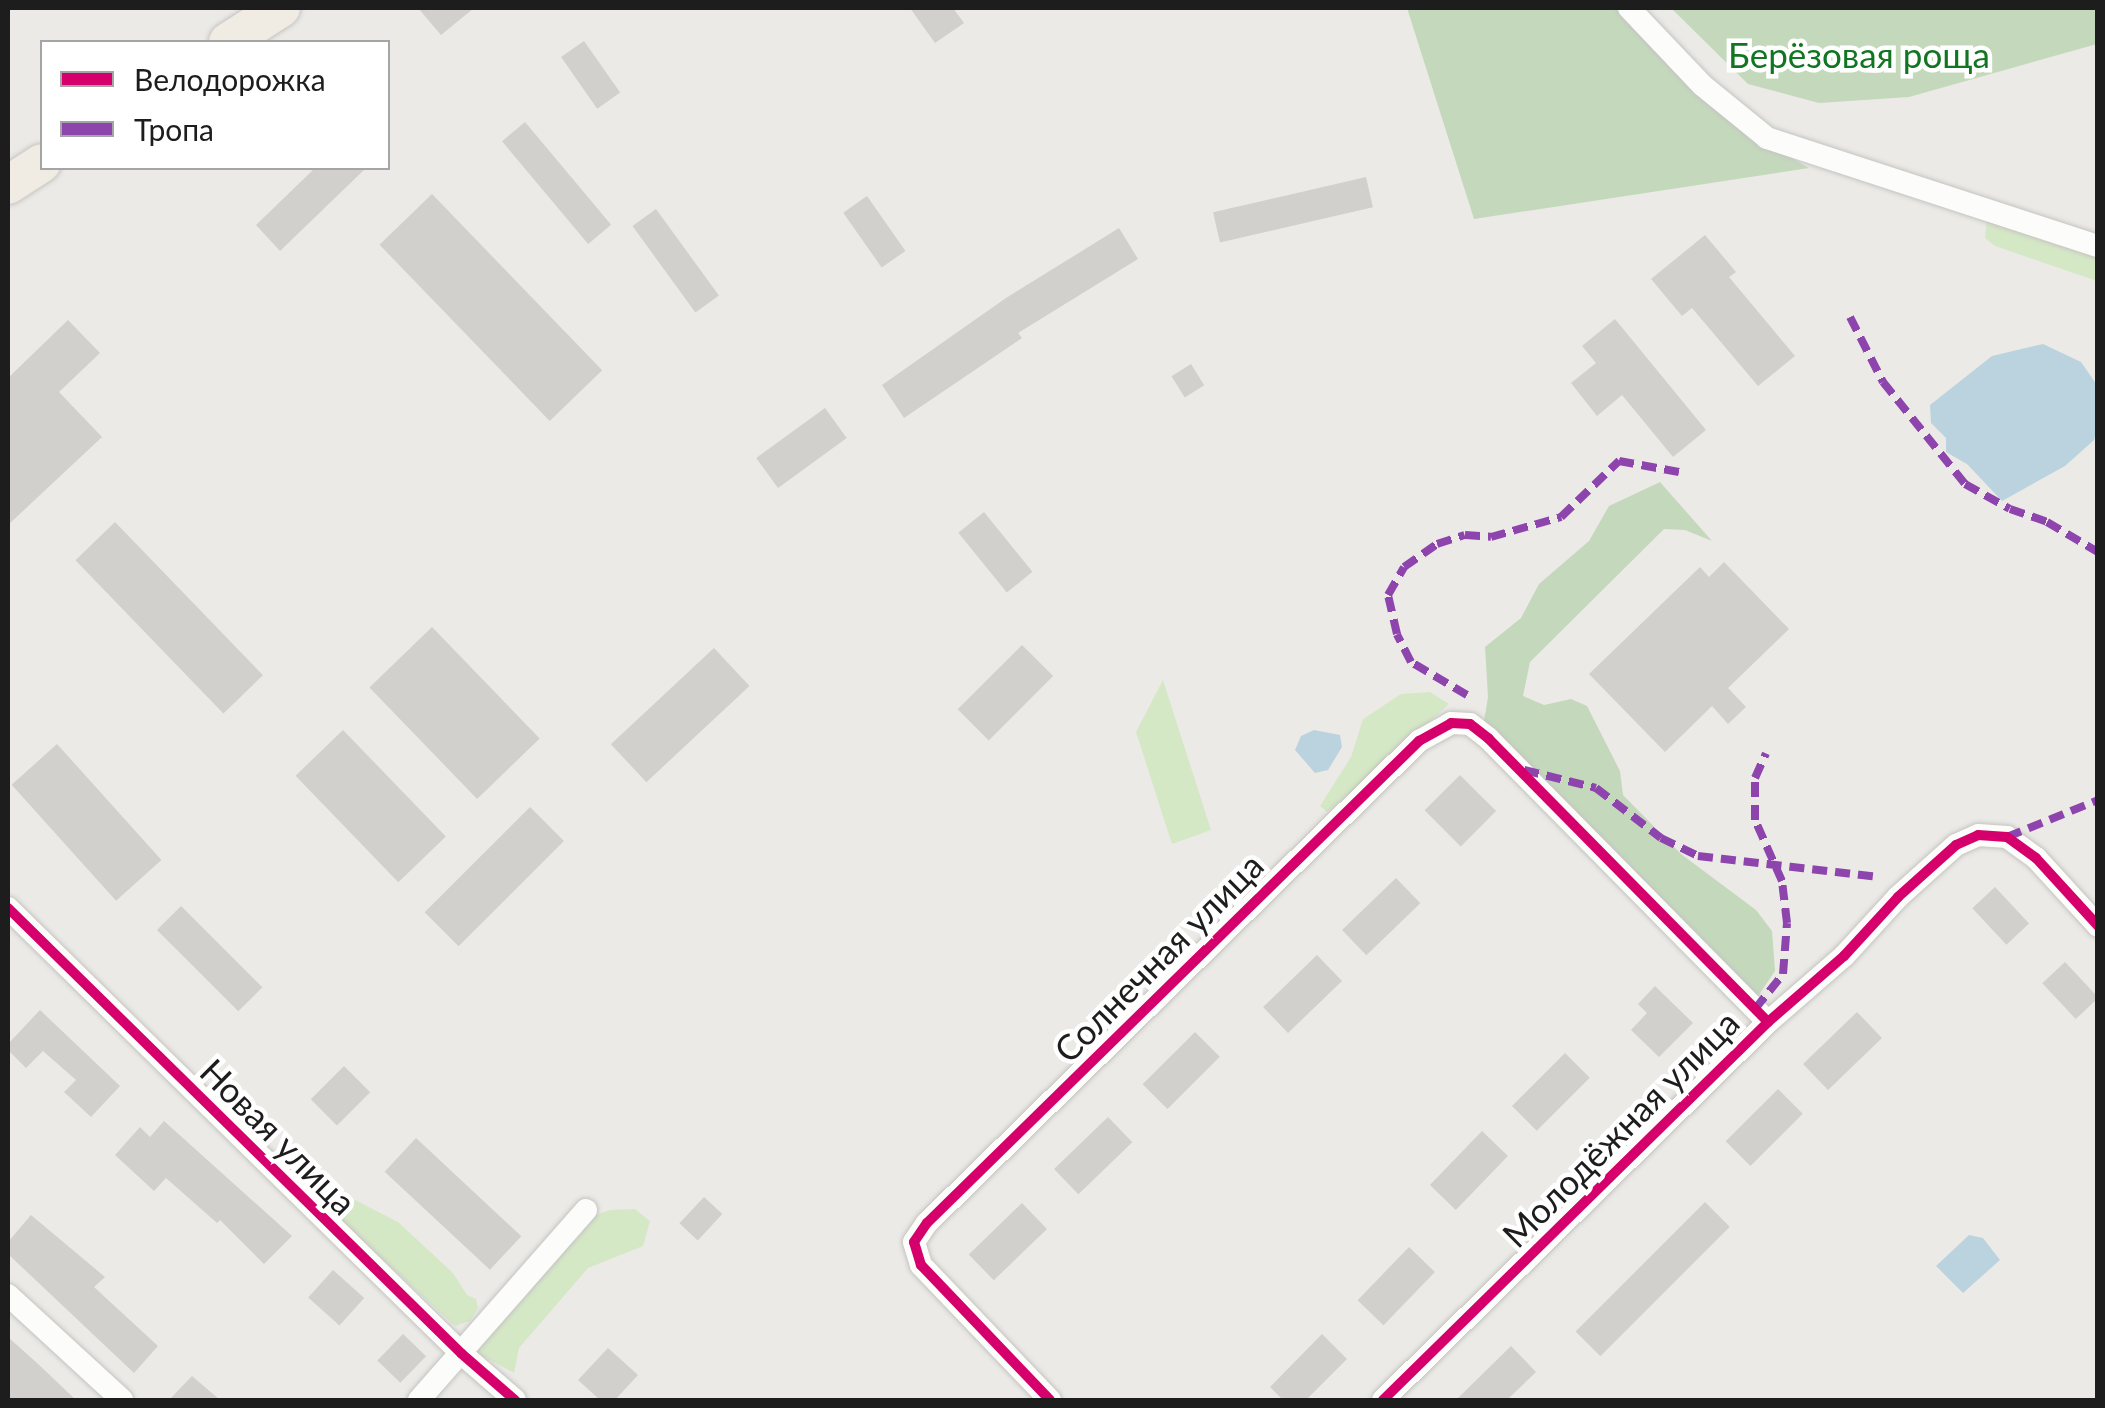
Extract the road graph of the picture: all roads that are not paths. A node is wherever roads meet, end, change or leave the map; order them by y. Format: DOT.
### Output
graph roads {
  1 [pos="281,8"];
  2 [pos="1629,8"];
  3 [pos="231,40"];
  4 [pos="40,163"];
  5 [pos="8,185"];
  6 [pos="2098,246"];
  7 [pos="8,908"];
  8 [pos="2098,926"];
  9 [pos="1768,1022"];
  10 [pos="586,1210"];
  11 [pos="8,1295"];
  12 [pos="462,1354"];
  13 [pos="122,1400"];
  14 [pos="420,1400"];
  15 [pos="515,1400"];
  16 [pos="1050,1400"];
  17 [pos="1383,1400"];
  1 -- 3 [label="main road"];
  2 -- 6 [label="street"];
  4 -- 5 [label="main road"];
  7 -- 12 [label="street, Новая улица"];
  8 -- 9 [label="street, Молодёжная улица"];
  9 -- 16 [label="street, Солнечная улица"];
  9 -- 17 [label="street, Молодёжная улица"];
  10 -- 12 [label="street"];
  11 -- 13 [label="street"];
  12 -- 14 [label="street"];
  12 -- 15 [label="street, Новая улица"];
}
